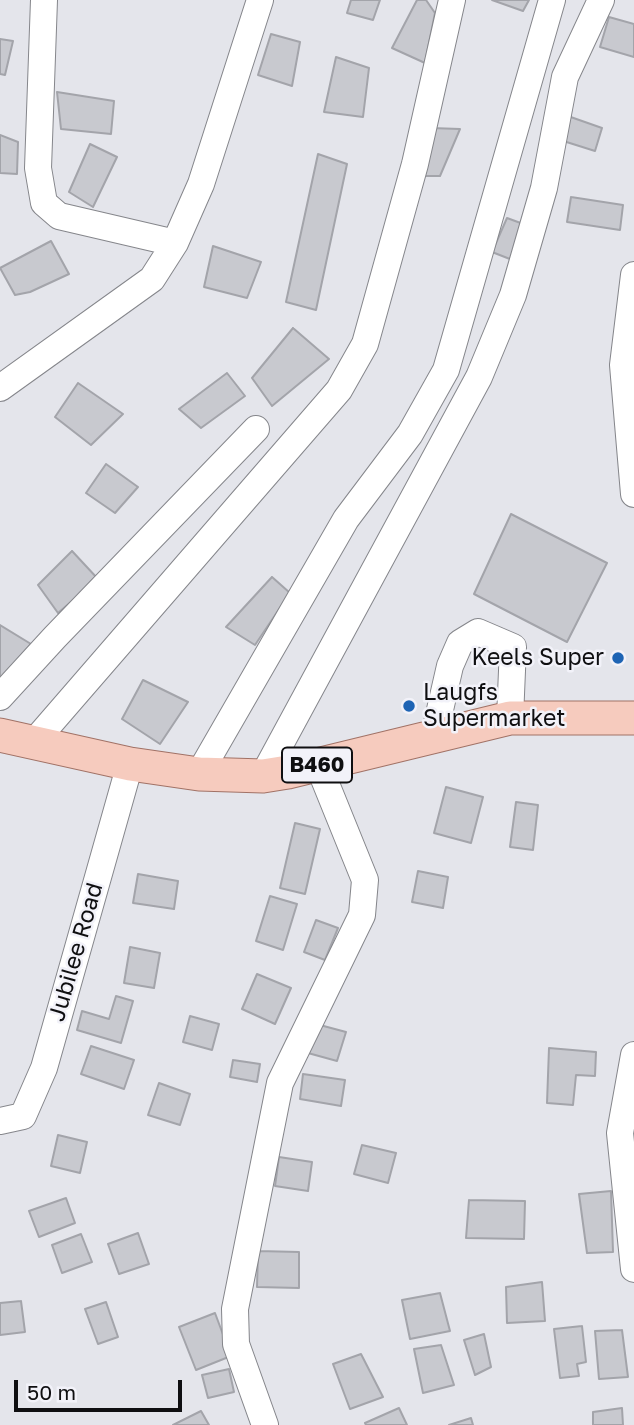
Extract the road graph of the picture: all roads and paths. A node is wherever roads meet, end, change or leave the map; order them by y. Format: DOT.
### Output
graph roads {
  1 [pos="44,0"];
  2 [pos="260,0"];
  3 [pos="452,0"];
  4 [pos="552,0"];
  5 [pos="601,0"];
  6 [pos="175,243"];
  7 [pos="634,275"];
  8 [pos="0,388"];
  9 [pos="256,429"];
  10 [pos="634,494"];
  11 [pos="0,697"];
  12 [pos="510,718"];
  13 [pos="634,718"];
  14 [pos="0,735"];
  15 [pos="435,736"];
  16 [pos="34,742"];
  17 [pos="130,764"];
  18 [pos="318,764"];
  19 [pos="199,774"];
  20 [pos="263,776"];
  21 [pos="634,1055"];
  22 [pos="0,1121"];
  23 [pos="634,1269"];
  24 [pos="265,1425"];
  1 -- 6 [label="street"];
  2 -- 6 [label="street"];
  3 -- 16 [label="street"];
  4 -- 19 [label="street"];
  5 -- 20 [label="street"];
  6 -- 8 [label="street"];
  7 -- 10 [label="street"];
  9 -- 11 [label="street"];
  12 -- 13 [label="main road, B460"];
  12 -- 15 [label="main road, B460"];
  12 -- 15 [label="street"];
  14 -- 16 [label="main road, B460"];
  15 -- 18 [label="main road, B460"];
  16 -- 17 [label="main road, B460"];
  17 -- 19 [label="main road, B460"];
  17 -- 22 [label="street, Jubilee Road"];
  18 -- 20 [label="main road, B460"];
  18 -- 24 [label="street"];
  19 -- 20 [label="main road, B460"];
  21 -- 23 [label="street"];
}
